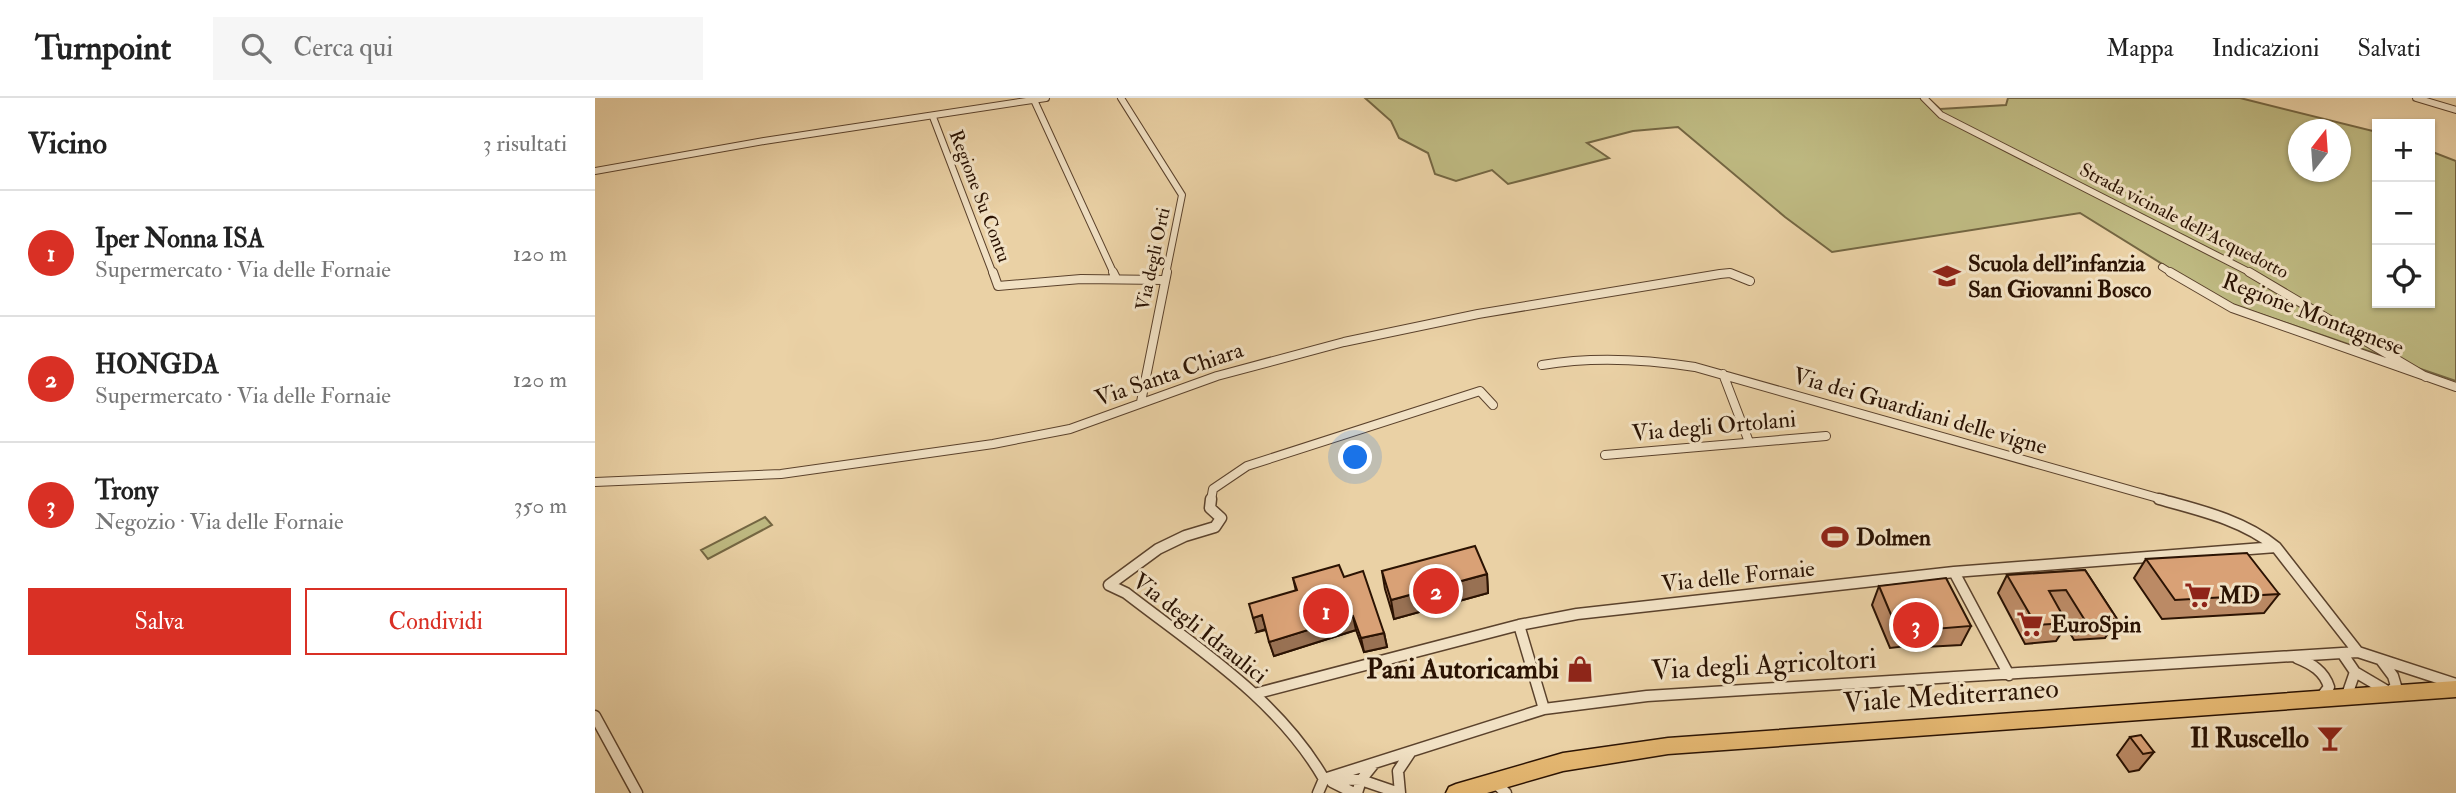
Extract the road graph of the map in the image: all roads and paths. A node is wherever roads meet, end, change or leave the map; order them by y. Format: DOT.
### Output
graph roads {
  1 [pos="1046,98"];
  2 [pos="1121,98"];
  3 [pos="1924,98"];
  4 [pos="2416,98"];
  5 [pos="1034,100"];
  6 [pos="2456,110"];
  7 [pos="933,117"];
  8 [pos="595,171"];
  9 [pos="2162,267"];
  10 [pos="1116,278"];
  11 [pos="1163,280"];
  12 [pos="1751,281"];
  13 [pos="998,286"];
  14 [pos="1542,365"];
  15 [pos="1723,374"];
  16 [pos="2426,377"];
  17 [pos="2456,387"];
  18 [pos="1140,402"];
  19 [pos="1493,405"];
  20 [pos="1826,436"];
  21 [pos="1749,443"];
  22 [pos="1605,455"];
  23 [pos="595,482"];
  24 [pos="2276,547"];
  25 [pos="1954,572"];
  26 [pos="1519,625"];
  27 [pos="2358,652"];
  28 [pos="2342,653"];
  29 [pos="2292,656"];
  30 [pos="2381,660"];
  31 [pos="2355,672"];
  32 [pos="2009,675"];
  33 [pos="2456,686"];
  34 [pos="2389,692"];
  35 [pos="1254,694"];
  36 [pos="2347,695"];
  37 [pos="2322,696"];
  38 [pos="1545,709"];
  39 [pos="595,716"];
  40 [pos="1411,752"];
  41 [pos="1374,763"];
  42 [pos="1324,779"];
  43 [pos="1361,780"];
  44 [pos="1499,787"];
  45 [pos="637,793"];
  46 [pos="1318,793"];
  47 [pos="1355,793"];
  48 [pos="1400,793"];
  49 [pos="1456,793"];
  1 -- 5 [label="street"];
  2 -- 11 [label="street, Via degli Orti"];
  3 -- 16 [label="street, Strada vicinale dell'Acquedotto"];
  4 -- 6 [label="street"];
  5 -- 7 [label="street"];
  5 -- 10 [label="street"];
  7 -- 8 [label="street"];
  7 -- 13 [label="street, Regione Su Contu"];
  9 -- 16 [label="street, Regione Montagnese"];
  10 -- 11 [label="street"];
  10 -- 13 [label="street"];
  11 -- 18 [label="street, Via degli Orti"];
  12 -- 18 [label="street, Via Santa Chiara"];
  14 -- 15 [label="street, Via dei Guardiani delle vigne"];
  15 -- 21 [label="street"];
  15 -- 24 [label="street, Via dei Guardiani delle vigne"];
  16 -- 17 [label="street, Regione Montagnese"];
  18 -- 23 [label="street, Via Santa Chiara"];
  19 -- 35 [label="street, Via degli Idraulici"];
  20 -- 21 [label="street, Via degli Ortolani"];
  21 -- 22 [label="street, Via degli Ortolani"];
  24 -- 25 [label="street, Via delle Fornaie"];
  24 -- 27 [label="street"];
  25 -- 26 [label="street, Via delle Fornaie"];
  25 -- 32 [label="street"];
  26 -- 35 [label="street, Via delle Fornaie"];
  26 -- 38 [label="street"];
  27 -- 28 [label="street, Via degli Agricoltori"];
  27 -- 30 [label="street, Via degli Agricoltori"];
  28 -- 29 [label="street, Via degli Agricoltori"];
  28 -- 31 [label="street"];
  29 -- 32 [label="street, Via degli Agricoltori"];
  29 -- 37 [label="street"];
  30 -- 33 [label="street, Via degli Agricoltori"];
  30 -- 34 [label="street"];
  31 -- 34 [label="street"];
  31 -- 36 [label="street"];
  32 -- 38 [label="street, Via degli Agricoltori"];
  33 -- 34 [label="main road, Viale Mediterraneo"];
  34 -- 36 [label="main road, Viale Mediterraneo"];
  35 -- 42 [label="street, Via degli Idraulici"];
  36 -- 37 [label="main road, Viale Mediterraneo"];
  37 -- 44 [label="main road, Viale Mediterraneo"];
  38 -- 40 [label="street, Via degli Agricoltori"];
  39 -- 45 [label="street"];
  40 -- 41 [label="street, Via degli Agricoltori"];
  40 -- 48 [label="street"];
  41 -- 42 [label="street, Via degli Agricoltori"];
  41 -- 43 [label="street"];
  42 -- 43 [label="street"];
  42 -- 46 [label="street"];
  42 -- 47 [label="street"];
  43 -- 47 [label="street"];
  43 -- 48 [label="street"];
  44 -- 49 [label="main road, Viale Mediterraneo"];
}
